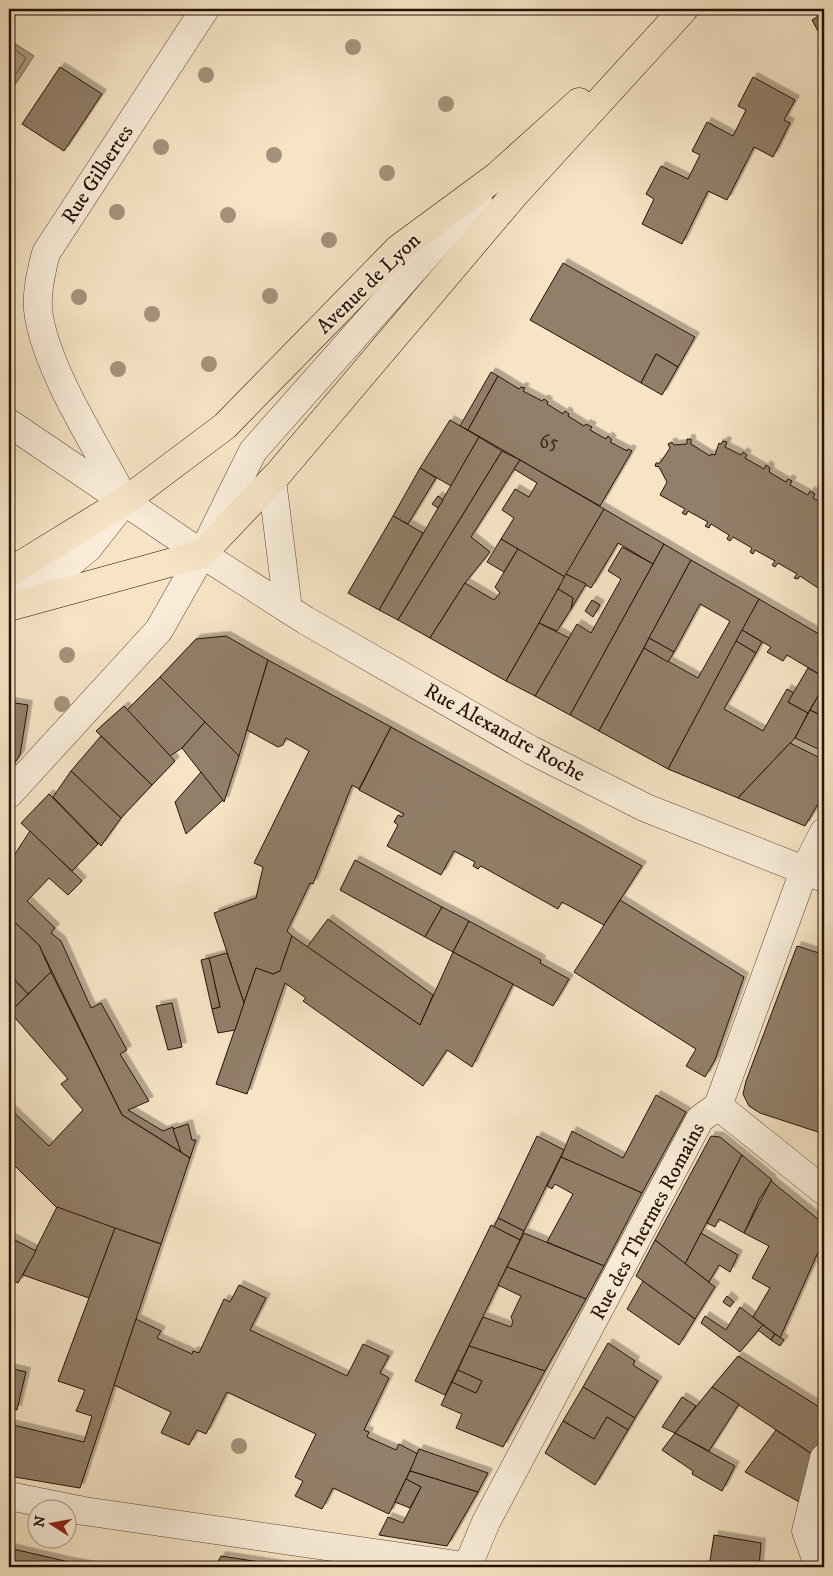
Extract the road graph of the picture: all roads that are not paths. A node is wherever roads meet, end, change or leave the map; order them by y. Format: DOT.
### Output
graph roads {
  1 [pos="205,9"];
  2 [pos="683,9"];
  3 [pos="497,176"];
  4 [pos="19,429"];
  5 [pos="272,480"];
  6 [pos="125,501"];
  7 [pos="202,554"];
  8 [pos="9,572"];
  9 [pos="9,603"];
  10 [pos="9,607"];
  11 [pos="288,609"];
  12 [pos="9,794"];
  13 [pos="824,832"];
  14 [pos="814,874"];
  15 [pos="718,1106"];
  16 [pos="824,1192"];
  17 [pos="824,1458"];
  18 [pos="9,1496"];
  19 [pos="469,1566"];
  20 [pos="819,1567"];
  1 -- 6 [label="street, Rue Gilbertes"];
  2 -- 3 [label="main road, Avenue de Lyon"];
  2 -- 5 [label="main road, Avenue de Lyon"];
  3 -- 6 [label="main road, Avenue de Lyon"];
  3 -- 7 [label="street"];
  4 -- 6 [label="street, Rue Alexandre Roche"];
  5 -- 7 [label="main road, Avenue de Lyon"];
  5 -- 11 [label="street"];
  6 -- 7 [label="street, Rue Alexandre Roche"];
  6 -- 8 [label="main road, Avenue de Lyon"];
  6 -- 9 [label="street"];
  7 -- 10 [label="main road"];
  7 -- 11 [label="street, Rue Alexandre Roche"];
  7 -- 12 [label="street"];
  11 -- 14 [label="street, Rue Alexandre Roche"];
  13 -- 14 [label="street, Rue des Thermes Romains"];
  14 -- 15 [label="street, Rue des Thermes Romains"];
  15 -- 16 [label="street"];
  15 -- 19 [label="street, Rue des Thermes Romains"];
  17 -- 20 [label="street"];
  18 -- 19 [label="street"];
}
